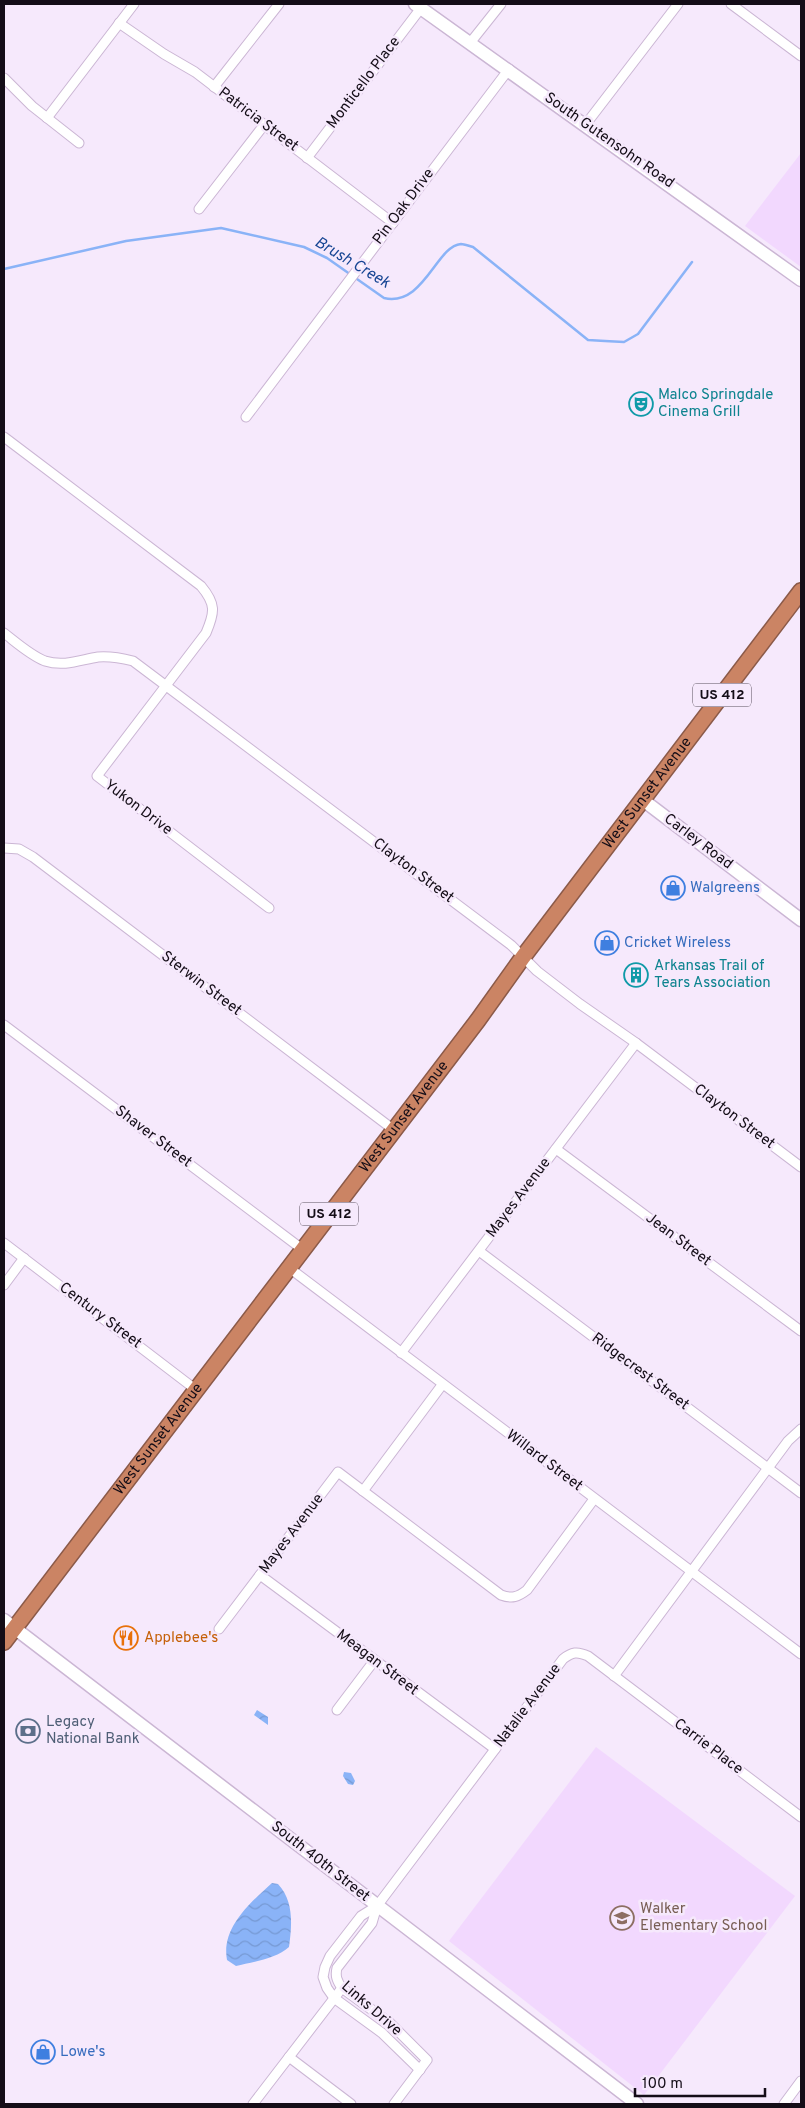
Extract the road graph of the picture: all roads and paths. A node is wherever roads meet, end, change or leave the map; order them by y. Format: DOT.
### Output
graph roads {
  1 [pos="134,4"];
  2 [pos="279,4"];
  3 [pos="500,4"];
  4 [pos="678,4"];
  5 [pos="731,4"];
  6 [pos="418,6"];
  7 [pos="119,23"];
  8 [pos="470,43"];
  9 [pos="801,56"];
  10 [pos="509,69"];
  11 [pos="4,78"];
  12 [pos="214,87"];
  13 [pos="47,118"];
  14 [pos="586,124"];
  15 [pos="264,125"];
  16 [pos="79,143"];
  17 [pos="307,158"];
  18 [pos="199,209"];
  19 [pos="393,223"];
  20 [pos="801,280"];
  21 [pos="246,417"];
  22 [pos="4,437"];
  23 [pos="801,591"];
  24 [pos="4,633"];
  25 [pos="166,685"];
  26 [pos="643,800"];
  27 [pos="4,848"];
  28 [pos="270,908"];
  29 [pos="801,920"];
  30 [pos="523,957"];
  31 [pos="4,1024"];
  32 [pos="636,1043"];
  33 [pos="394,1130"];
  34 [pos="556,1149"];
  35 [pos="801,1167"];
  36 [pos="4,1243"];
  37 [pos="302,1249"];
  38 [pos="479,1250"];
  39 [pos="24,1258"];
  40 [pos="288,1268"];
  41 [pos="4,1285"];
  42 [pos="801,1331"];
  43 [pos="401,1354"];
  44 [pos="442,1384"];
  45 [pos="195,1389"];
  46 [pos="801,1429"];
  47 [pos="768,1468"];
  48 [pos="363,1491"];
  49 [pos="801,1493"];
  50 [pos="594,1499"];
  51 [pos="692,1572"];
  52 [pos="260,1575"];
  53 [pos="9,1624"];
  54 [pos="219,1629"];
  55 [pos="4,1642"];
  56 [pos="801,1654"];
  57 [pos="374,1661"];
  58 [pos="614,1676"];
  59 [pos="337,1710"];
  60 [pos="495,1749"];
  61 [pos="801,1817"];
  62 [pos="377,1906"];
  63 [pos="342,1988"];
  64 [pos="334,1998"];
  65 [pos="289,2057"];
  66 [pos="420,2070"];
  67 [pos="801,2081"];
  68 [pos="253,2104"];
  69 [pos="351,2104"];
  70 [pos="394,2104"];
  71 [pos="637,2104"];
  72 [pos="784,2104"];
  1 -- 7 [label="street"];
  2 -- 12 [label="street"];
  3 -- 8 [label="street"];
  4 -- 14 [label="street"];
  5 -- 9 [label="street"];
  6 -- 8 [label="street, South Gutensohn Road"];
  6 -- 17 [label="street, Monticello Place"];
  7 -- 12 [label="street, Patricia Street"];
  7 -- 13 [label="street"];
  8 -- 10 [label="street, South Gutensohn Road"];
  10 -- 14 [label="street, South Gutensohn Road"];
  10 -- 19 [label="street, Pin Oak Drive"];
  11 -- 13 [label="street"];
  12 -- 15 [label="street, Patricia Street"];
  13 -- 16 [label="street"];
  14 -- 20 [label="street, South Gutensohn Road"];
  15 -- 17 [label="street, Patricia Street"];
  15 -- 18 [label="street"];
  17 -- 19 [label="street, Patricia Street"];
  19 -- 21 [label="street, Pin Oak Drive"];
  22 -- 25 [label="street"];
  23 -- 26 [label="highway, West Sunset Avenue / US 412"];
  24 -- 25 [label="street, Clayton Street"];
  25 -- 28 [label="street, Yukon Drive"];
  25 -- 30 [label="street, Clayton Street"];
  26 -- 29 [label="street, Carley Road"];
  26 -- 30 [label="highway, West Sunset Avenue / US 412"];
  27 -- 33 [label="street, Sterwin Street"];
  30 -- 32 [label="street, Clayton Street"];
  30 -- 33 [label="highway, West Sunset Avenue / US 412"];
  31 -- 37 [label="street, Shaver Street"];
  32 -- 34 [label="street, Mayes Avenue"];
  32 -- 35 [label="street, Clayton Street"];
  33 -- 37 [label="highway, West Sunset Avenue / US 412"];
  34 -- 38 [label="street, Mayes Avenue"];
  34 -- 42 [label="street, Jean Street"];
  36 -- 39 [label="street, Century Street"];
  37 -- 40 [label="highway, West Sunset Avenue / US 412"];
  38 -- 43 [label="street, Mayes Avenue"];
  38 -- 47 [label="street, Ridgecrest Street"];
  39 -- 41 [label="street"];
  39 -- 45 [label="street, Century Street"];
  40 -- 43 [label="street, Willard Street"];
  40 -- 45 [label="highway, West Sunset Avenue / US 412"];
  43 -- 44 [label="street, Willard Street"];
  44 -- 48 [label="street"];
  44 -- 50 [label="street, Willard Street"];
  45 -- 53 [label="highway, West Sunset Avenue / US 412"];
  46 -- 47 [label="street"];
  47 -- 49 [label="street, Ridgecrest Street"];
  47 -- 51 [label="street"];
  48 -- 50 [label="street"];
  48 -- 52 [label="street, Mayes Avenue"];
  50 -- 51 [label="street, Willard Street"];
  51 -- 56 [label="street, Willard Street"];
  51 -- 58 [label="street"];
  52 -- 54 [label="street, Mayes Avenue"];
  52 -- 57 [label="street, Meagan Street"];
  53 -- 55 [label="highway, West Sunset Avenue / US 412"];
  53 -- 62 [label="street, South 40th Street"];
  57 -- 59 [label="street"];
  57 -- 60 [label="street, Meagan Street"];
  58 -- 60 [label="street, Natalie Avenue"];
  58 -- 61 [label="street, Carrie Place"];
  60 -- 62 [label="street, Natalie Avenue"];
  62 -- 63 [label="street, Links Drive"];
  62 -- 64 [label="street, Links Drive"];
  62 -- 71 [label="street, South 40th Street"];
  63 -- 64 [label="street"];
  63 -- 66 [label="street, Links Drive"];
  64 -- 65 [label="street"];
  64 -- 66 [label="street, Links Drive"];
  65 -- 68 [label="street"];
  65 -- 69 [label="street"];
  66 -- 70 [label="street"];
  67 -- 72 [label="street"];
}
